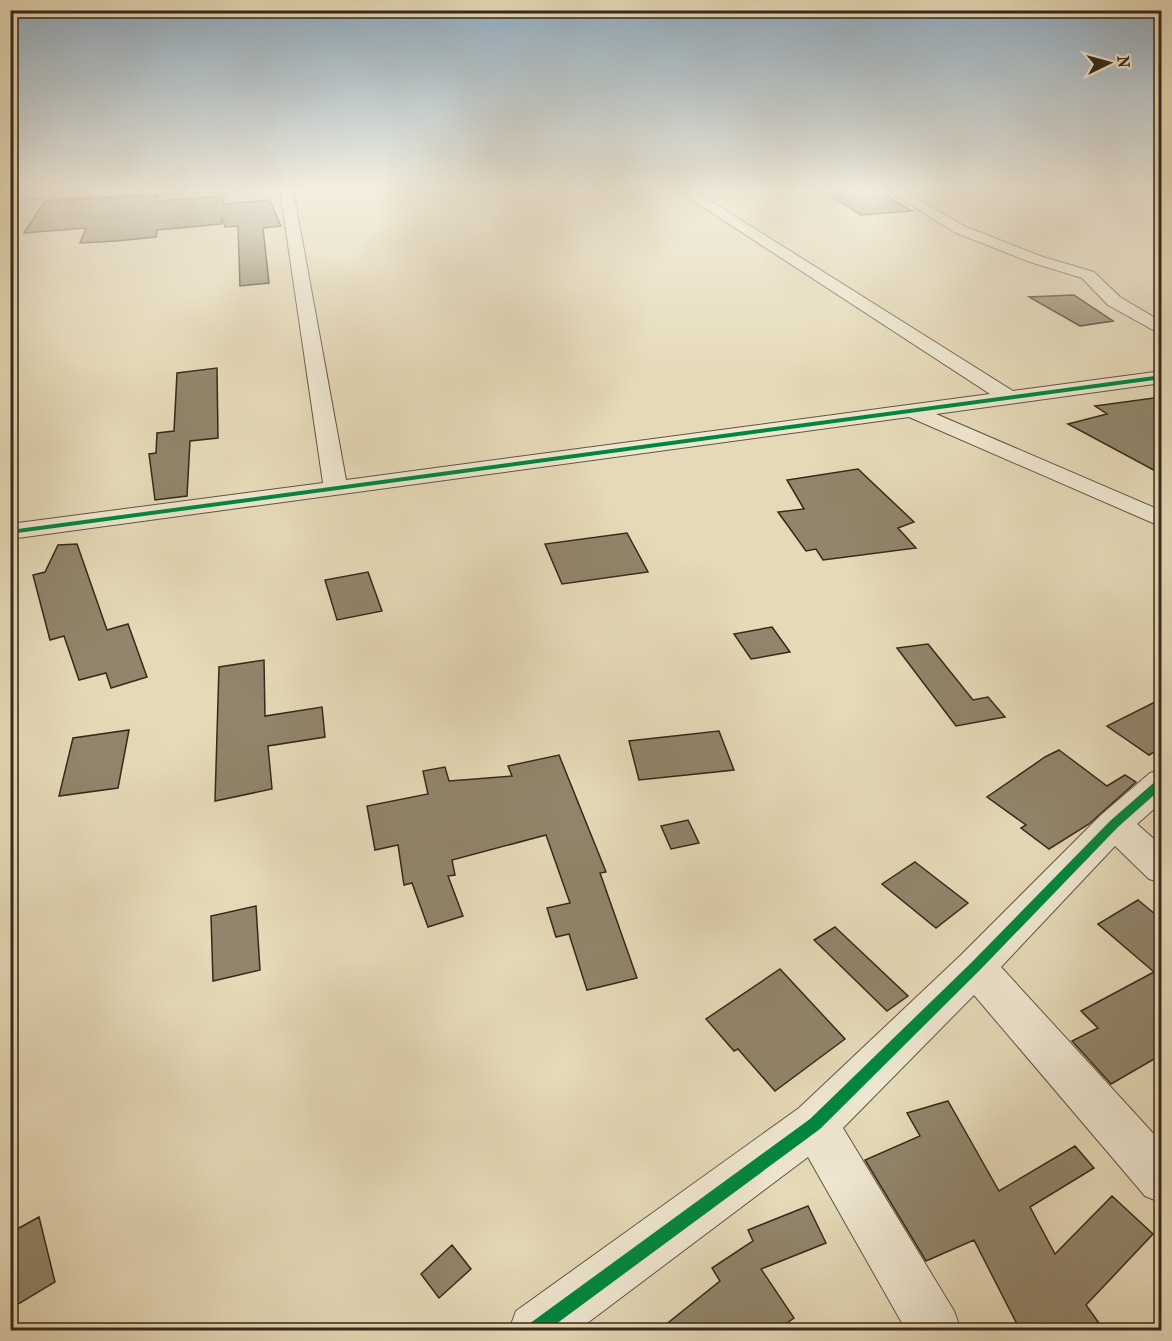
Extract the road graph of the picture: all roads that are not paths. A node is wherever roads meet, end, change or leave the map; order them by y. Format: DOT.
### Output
graph roads {
  1 [pos="296,253"];
  2 [pos="781,253"];
  3 [pos="1019,253"];
  4 [pos="1161,330"];
  5 [pos="1161,377"];
  6 [pos="1010,398"];
  7 [pos="912,411"];
  8 [pos="336,488"];
  9 [pos="1161,520"];
  10 [pos="10,532"];
  11 [pos="1161,782"];
  12 [pos="1114,824"];
  13 [pos="1161,868"];
  14 [pos="975,967"];
  15 [pos="815,1124"];
  16 [pos="1161,1179"];
  17 [pos="551,1326"];
  18 [pos="935,1330"];
  1 -- 8 [label="street"];
  2 -- 6 [label="street"];
  3 -- 4 [label="street"];
  5 -- 6 [label="street"];
  6 -- 7 [label="street"];
  7 -- 8 [label="street"];
  7 -- 9 [label="street"];
  8 -- 10 [label="street"];
  11 -- 12 [label="street"];
  12 -- 13 [label="street"];
  12 -- 14 [label="street"];
  14 -- 15 [label="street"];
  14 -- 16 [label="street"];
  15 -- 17 [label="street"];
  15 -- 18 [label="street"];
}
